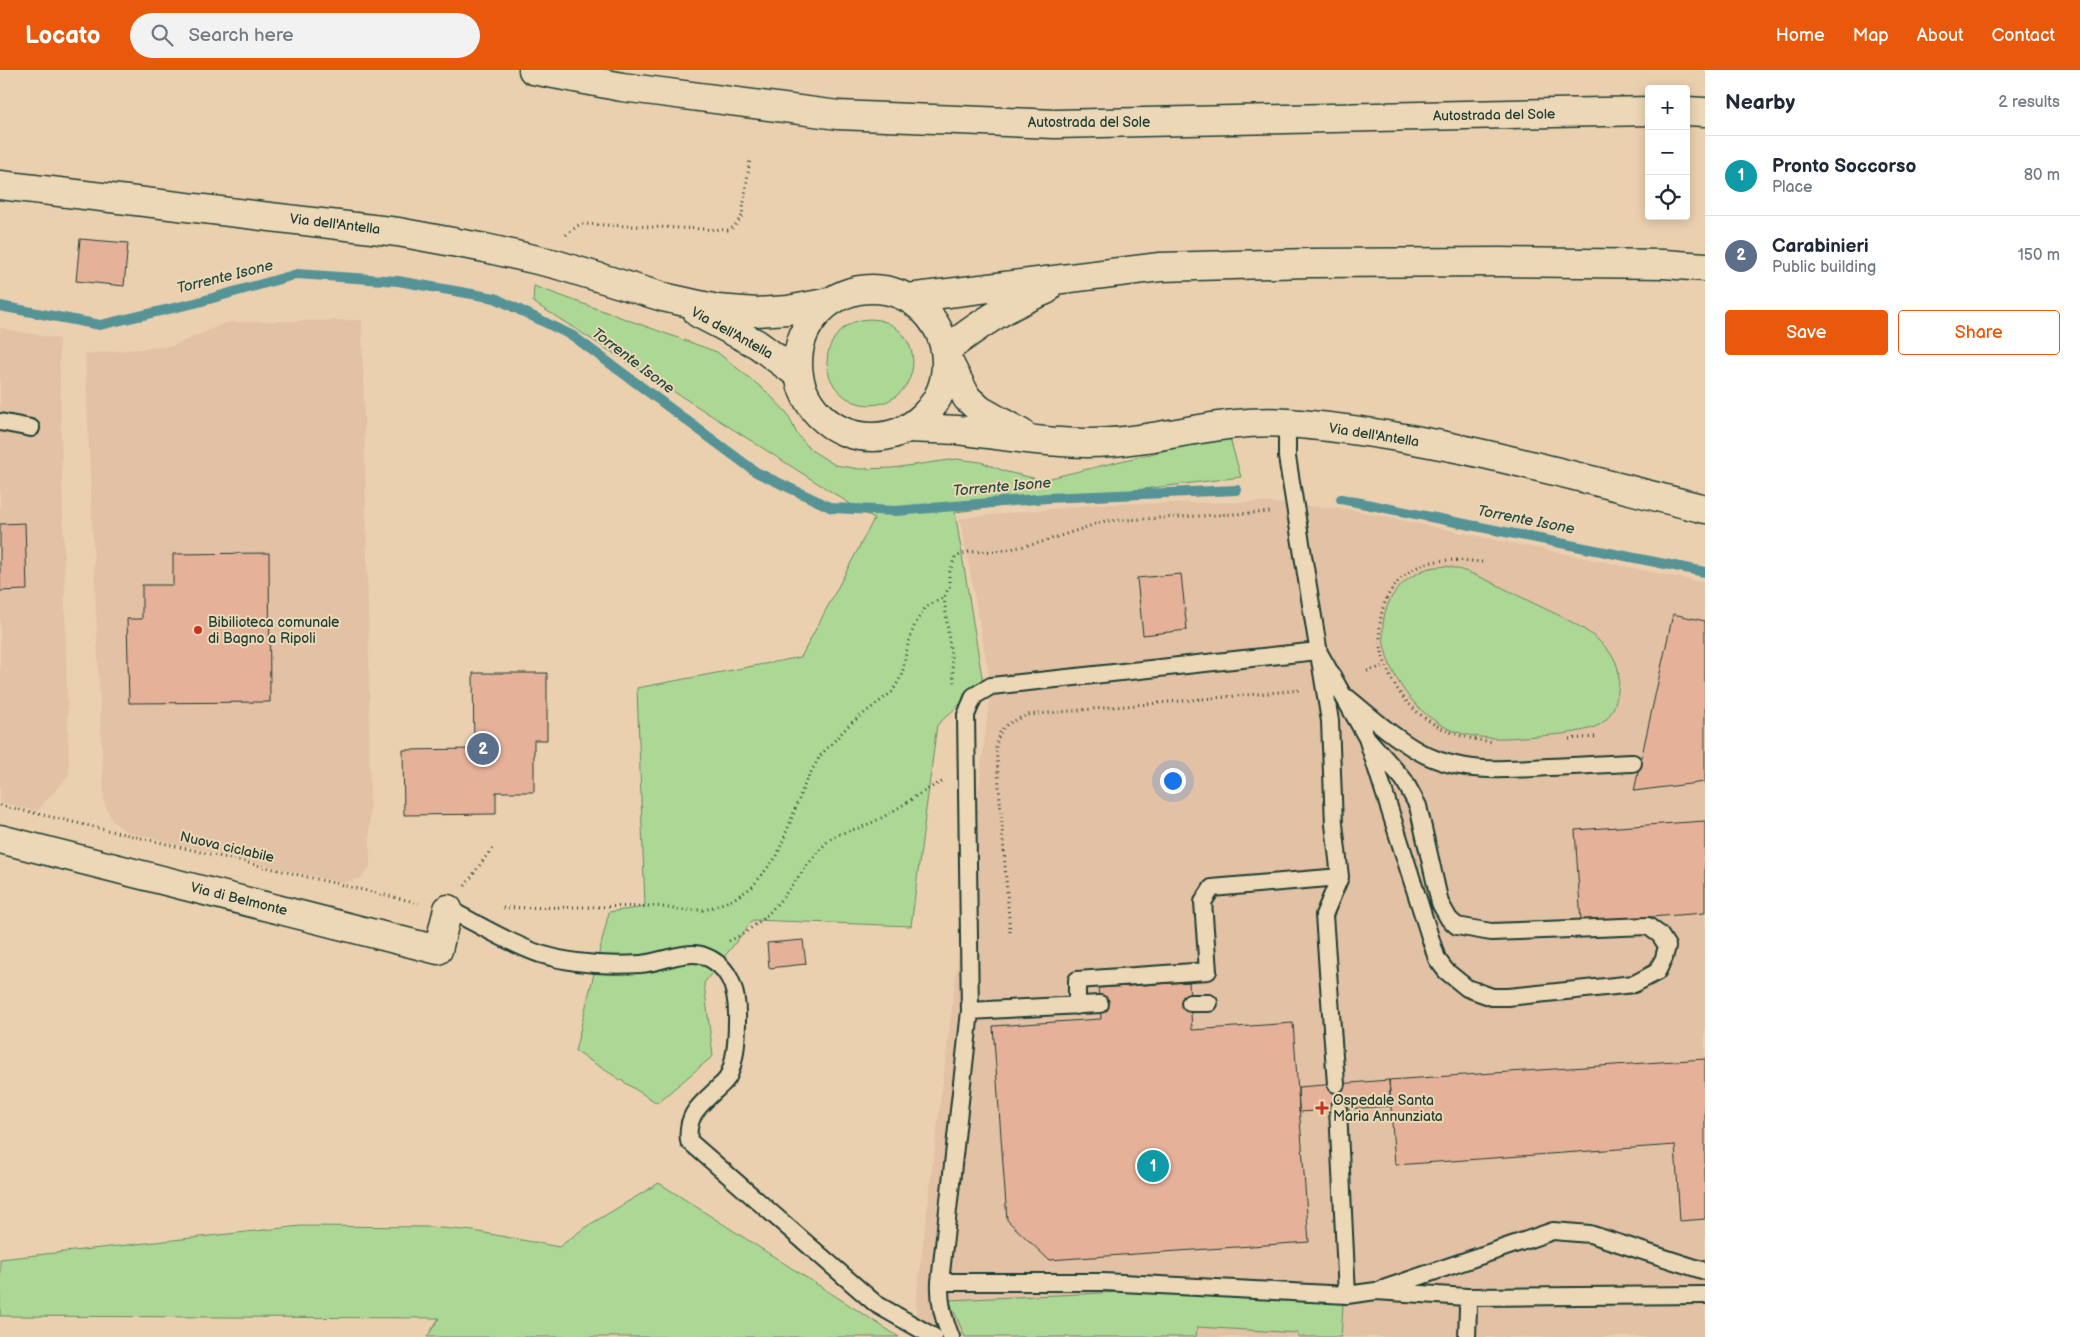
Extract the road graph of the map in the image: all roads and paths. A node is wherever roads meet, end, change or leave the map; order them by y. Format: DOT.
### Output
graph roads {
  1 [pos="533,70"];
  2 [pos="1645,111"];
  3 [pos="1690,111"];
  4 [pos="1705,112"];
  5 [pos="750,160"];
  6 [pos="0,185"];
  7 [pos="564,237"];
  8 [pos="1705,267"];
  9 [pos="1084,276"];
  10 [pos="663,297"];
  11 [pos="908,298"];
  12 [pos="830,302"];
  13 [pos="946,355"];
  14 [pos="799,375"];
  15 [pos="0,422"];
  16 [pos="1287,423"];
  17 [pos="31,428"];
  18 [pos="908,428"];
  19 [pos="1038,442"];
  20 [pos="1705,509"];
  21 [pos="1295,511"];
  22 [pos="1482,562"];
  23 [pos="944,597"];
  24 [pos="1318,651"];
  25 [pos="1385,666"];
  26 [pos="1368,671"];
  27 [pos="1304,690"];
  28 [pos="1341,692"];
  29 [pos="966,715"];
  30 [pos="1595,736"];
  31 [pos="1367,738"];
  32 [pos="1560,740"];
  33 [pos="1496,742"];
  34 [pos="1632,763"];
  35 [pos="951,778"];
  36 [pos="0,805"];
  37 [pos="0,839"];
  38 [pos="492,848"];
  39 [pos="1340,877"];
  40 [pos="498,908"];
  41 [pos="448,909"];
  42 [pos="1010,932"];
  43 [pos="702,954"];
  44 [pos="1190,1003"];
  45 [pos="1209,1003"];
  46 [pos="1100,1004"];
  47 [pos="1077,1006"];
  48 [pos="970,1011"];
  49 [pos="1336,1084"];
  50 [pos="1338,1109"];
  51 [pos="1705,1271"];
  52 [pos="940,1282"];
  53 [pos="1376,1291"];
  54 [pos="1347,1295"];
  55 [pos="1705,1295"];
  56 [pos="1466,1297"];
  57 [pos="934,1337"];
  58 [pos="952,1337"];
  59 [pos="1467,1337"];
  1 -- 2 [label="main road, Autostrada del Sole"];
  3 -- 4 [label="main road"];
  5 -- 7 [label="path"];
  6 -- 10 [label="main road, Via dell'Antella"];
  8 -- 9 [label="main road"];
  9 -- 11 [label="main road"];
  9 -- 13 [label="main road"];
  10 -- 12 [label="main road, Via dell'Antella"];
  10 -- 14 [label="main road, Via dell'Antella"];
  11 -- 12 [label="main road, Via dell'Antella"];
  11 -- 13 [label="main road, Via dell'Antella"];
  12 -- 14 [label="main road, Via dell'Antella"];
  13 -- 18 [label="main road, Via dell'Antella"];
  13 -- 19 [label="main road, Via dell'Antella"];
  14 -- 18 [label="main road, Via dell'Antella"];
  15 -- 17 [label="lane"];
  16 -- 19 [label="main road, Via dell'Antella"];
  16 -- 20 [label="main road, Via dell'Antella"];
  16 -- 21 [label="lane"];
  18 -- 19 [label="main road, Via dell'Antella"];
  21 -- 23 [label="path"];
  21 -- 24 [label="lane"];
  22 -- 25 [label="path"];
  23 -- 29 [label="path"];
  23 -- 40 [label="path"];
  24 -- 28 [label="lane"];
  24 -- 29 [label="lane"];
  24 -- 39 [label="lane"];
  25 -- 26 [label="path"];
  25 -- 33 [label="path"];
  27 -- 42 [label="path"];
  28 -- 31 [label="lane"];
  28 -- 34 [label="lane"];
  29 -- 48 [label="lane"];
  30 -- 32 [label="path"];
  31 -- 31 [label="lane"];
  35 -- 43 [label="path"];
  36 -- 41 [label="path, Nuova ciclabile"];
  37 -- 41 [label="main road, Via di Belmonte"];
  38 -- 41 [label="path"];
  39 -- 47 [label="lane"];
  39 -- 49 [label="lane"];
  41 -- 43 [label="lane"];
  43 -- 57 [label="lane"];
  44 -- 45 [label="lane"];
  46 -- 47 [label="lane"];
  47 -- 48 [label="lane"];
  48 -- 52 [label="lane"];
  50 -- 54 [label="lane"];
  51 -- 53 [label="lane"];
  52 -- 54 [label="lane"];
  52 -- 58 [label="lane"];
  53 -- 54 [label="lane"];
  53 -- 56 [label="lane"];
  55 -- 56 [label="lane"];
  56 -- 59 [label="lane"];
}
